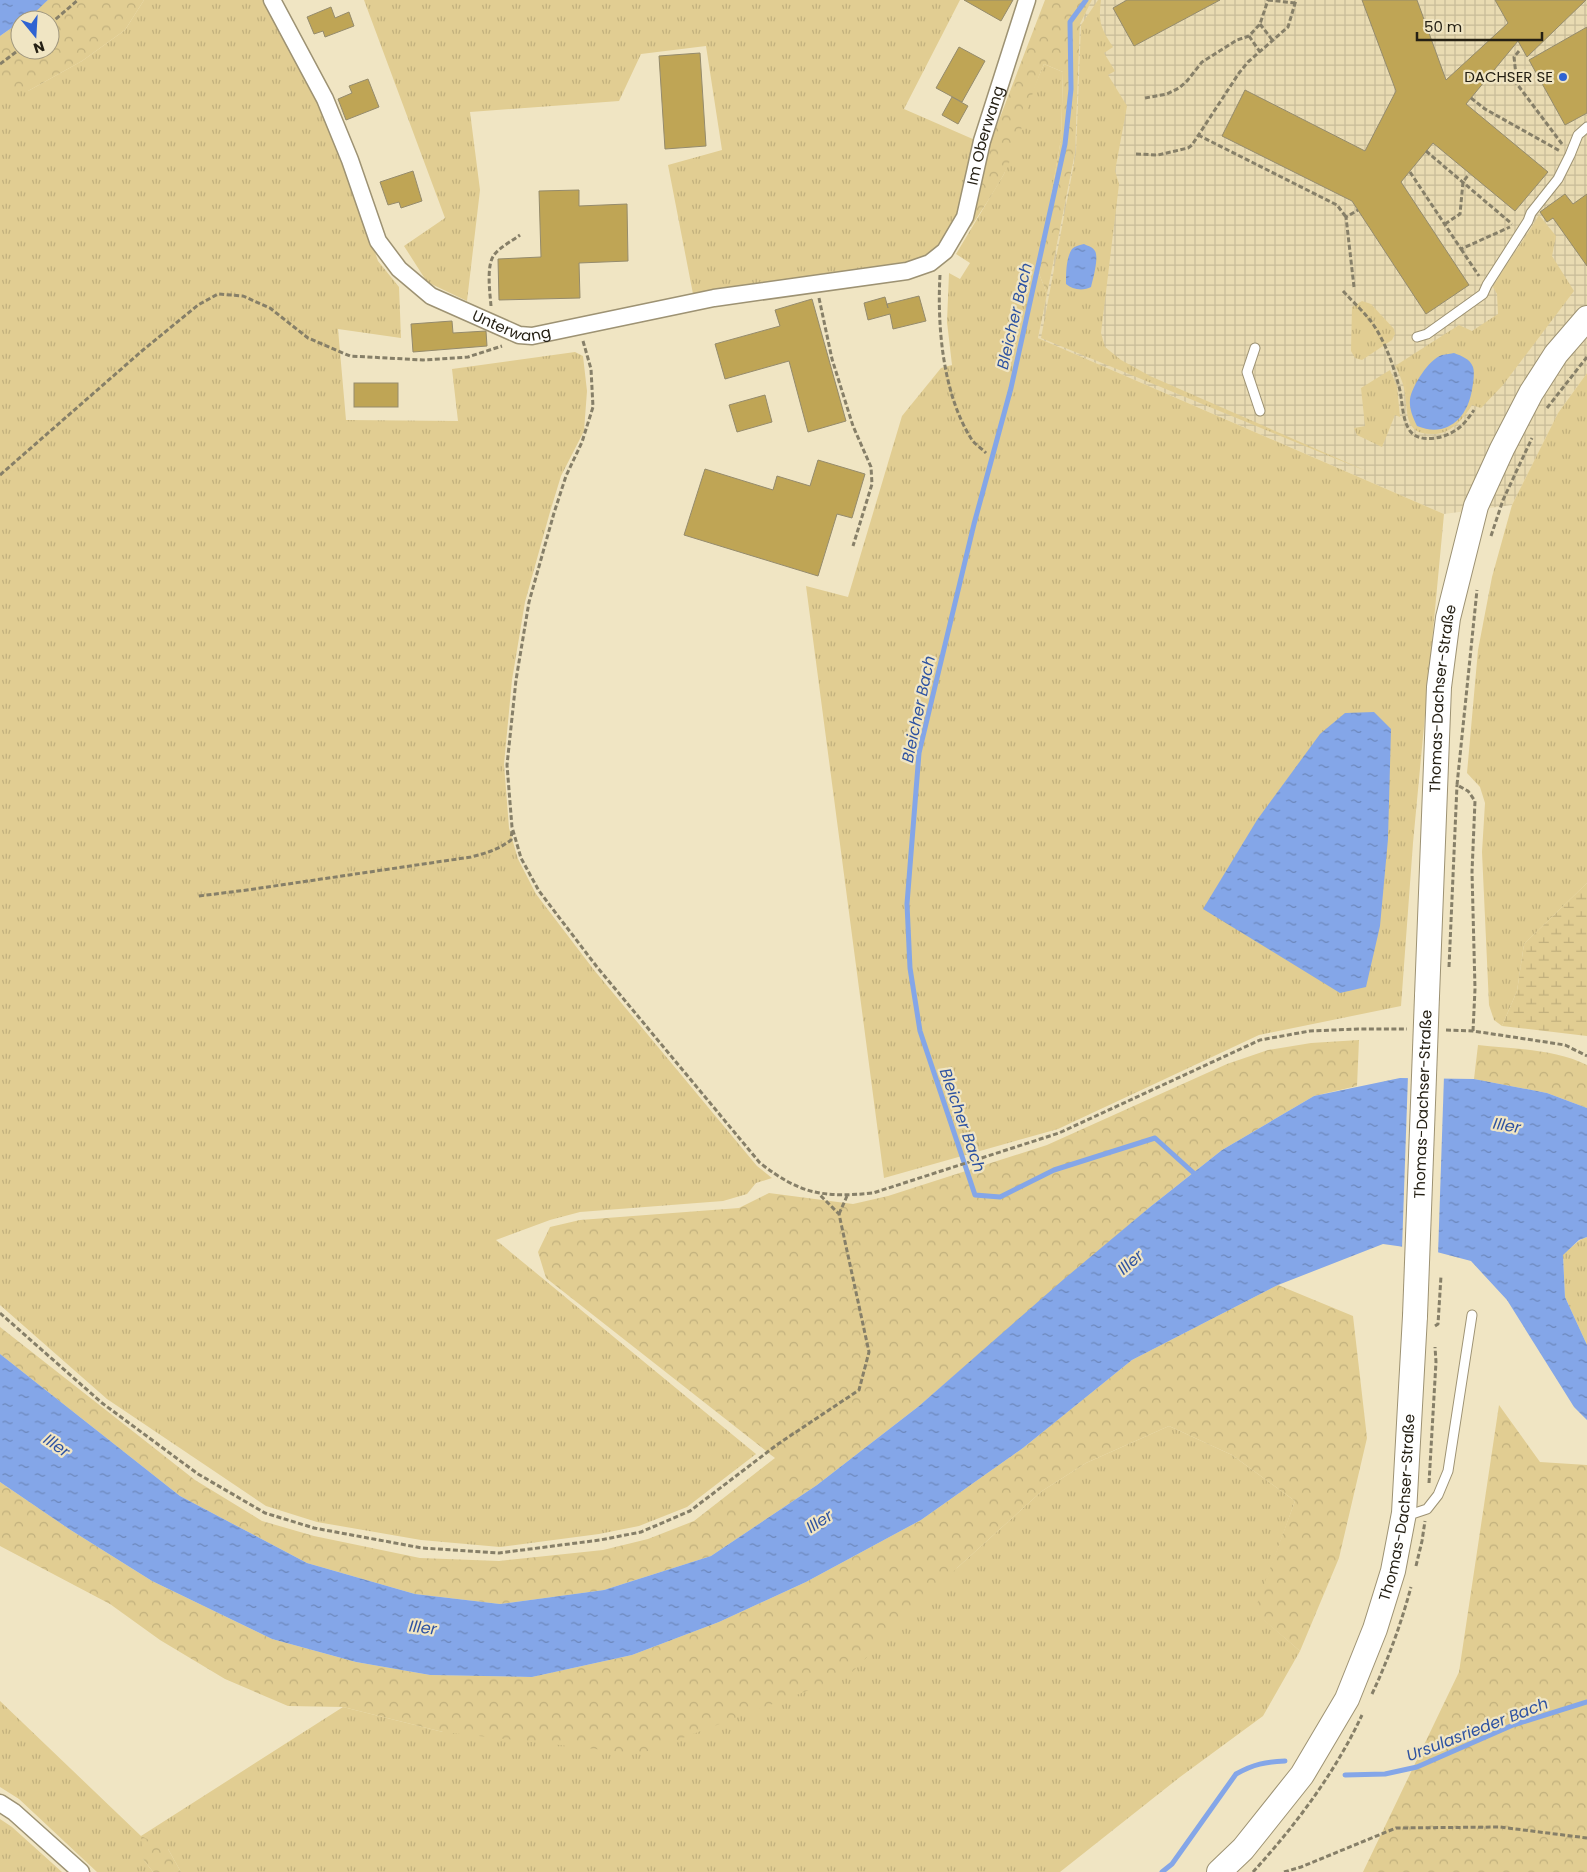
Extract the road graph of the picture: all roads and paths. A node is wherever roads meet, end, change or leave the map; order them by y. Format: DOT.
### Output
graph roads {
  1 [pos="78,0"];
  2 [pos="272,0"];
  3 [pos="1026,0"];
  4 [pos="1268,0"];
  5 [pos="1296,2"];
  6 [pos="60,15"];
  7 [pos="1260,24"];
  8 [pos="1249,36"];
  9 [pos="1273,41"];
  10 [pos="1519,51"];
  11 [pos="1260,52"];
  12 [pos="1145,98"];
  13 [pos="1470,98"];
  14 [pos="1587,128"];
  15 [pos="1198,134"];
  16 [pos="1426,152"];
  17 [pos="1136,154"];
  18 [pos="1570,155"];
  19 [pos="1410,172"];
  20 [pos="1469,174"];
  21 [pos="1463,182"];
  22 [pos="1358,210"];
  23 [pos="1346,217"];
  24 [pos="1445,224"];
  25 [pos="520,235"];
  26 [pos="1461,249"];
  27 [pos="933,261"];
  28 [pos="817,284"];
  29 [pos="1487,285"];
  30 [pos="1354,287"];
  31 [pos="1343,291"];
  32 [pos="1587,318"];
  33 [pos="489,322"];
  34 [pos="580,326"];
  35 [pos="532,336"];
  36 [pos="1417,338"];
  37 [pos="1255,348"];
  38 [pos="1587,357"];
  39 [pos="1474,410"];
  40 [pos="1260,411"];
  41 [pos="1545,411"];
  42 [pos="1535,432"];
  43 [pos="986,453"];
  44 [pos="0,475"];
  45 [pos="1488,544"];
  46 [pos="853,546"];
  47 [pos="1478,585"];
  48 [pos="512,827"];
  49 [pos="199,896"];
  50 [pos="1416,1030"];
  51 [pos="1445,1030"];
  52 [pos="1473,1031"];
  53 [pos="1587,1056"];
  54 [pos="820,1195"];
  55 [pos="847,1196"];
  56 [pos="839,1214"];
  57 [pos="1440,1276"];
  58 [pos="0,1313"];
  59 [pos="1472,1315"];
  60 [pos="1438,1324"];
  61 [pos="1404,1513"];
  62 [pos="0,1802"];
  63 [pos="1587,1838"];
  64 [pos="81,1872"];
  65 [pos="1220,1872"];
  66 [pos="1284,1872"];
  1 -- 6 [label="path"];
  2 -- 33 [label="street, Unterwang"];
  3 -- 27 [label="street, Im Oberwang"];
  4 -- 5 [label="path"];
  4 -- 7 [label="path"];
  5 -- 9 [label="path"];
  7 -- 8 [label="path"];
  7 -- 9 [label="path"];
  8 -- 11 [label="path"];
  8 -- 12 [label="path"];
  9 -- 11 [label="path"];
  10 -- 18 [label="path"];
  11 -- 15 [label="path"];
  13 -- 18 [label="path"];
  14 -- 18 [label="lane"];
  15 -- 17 [label="path"];
  15 -- 23 [label="path"];
  16 -- 21 [label="path"];
  18 -- 29 [label="lane"];
  19 -- 24 [label="path"];
  20 -- 21 [label="path"];
  21 -- 24 [label="path"];
  21 -- 26 [label="path"];
  22 -- 23 [label="path"];
  23 -- 30 [label="path"];
  24 -- 26 [label="path"];
  25 -- 33 [label="path"];
  26 -- 29 [label="path"];
  27 -- 28 [label="street, Unterwang"];
  27 -- 43 [label="path"];
  28 -- 34 [label="street, Unterwang"];
  28 -- 46 [label="path"];
  29 -- 36 [label="lane"];
  31 -- 39 [label="path"];
  32 -- 61 [label="street, Thomas-Dachser-Straße, bridge"];
  33 -- 35 [label="street, Unterwang"];
  34 -- 35 [label="street, Unterwang"];
  34 -- 48 [label="path"];
  35 -- 44 [label="path"];
  37 -- 40 [label="lane"];
  38 -- 41 [label="path"];
  42 -- 45 [label="path"];
  47 -- 52 [label="path"];
  48 -- 49 [label="path"];
  48 -- 54 [label="path"];
  50 -- 55 [label="path"];
  51 -- 52 [label="path"];
  52 -- 53 [label="path"];
  54 -- 55 [label="path"];
  54 -- 56 [label="path"];
  55 -- 56 [label="path"];
  56 -- 58 [label="path"];
  57 -- 60 [label="path"];
  59 -- 61 [label="lane"];
  61 -- 65 [label="street, Thomas-Dachser-Straße"];
  62 -- 64 [label="street"];
  63 -- 66 [label="path"];
}
